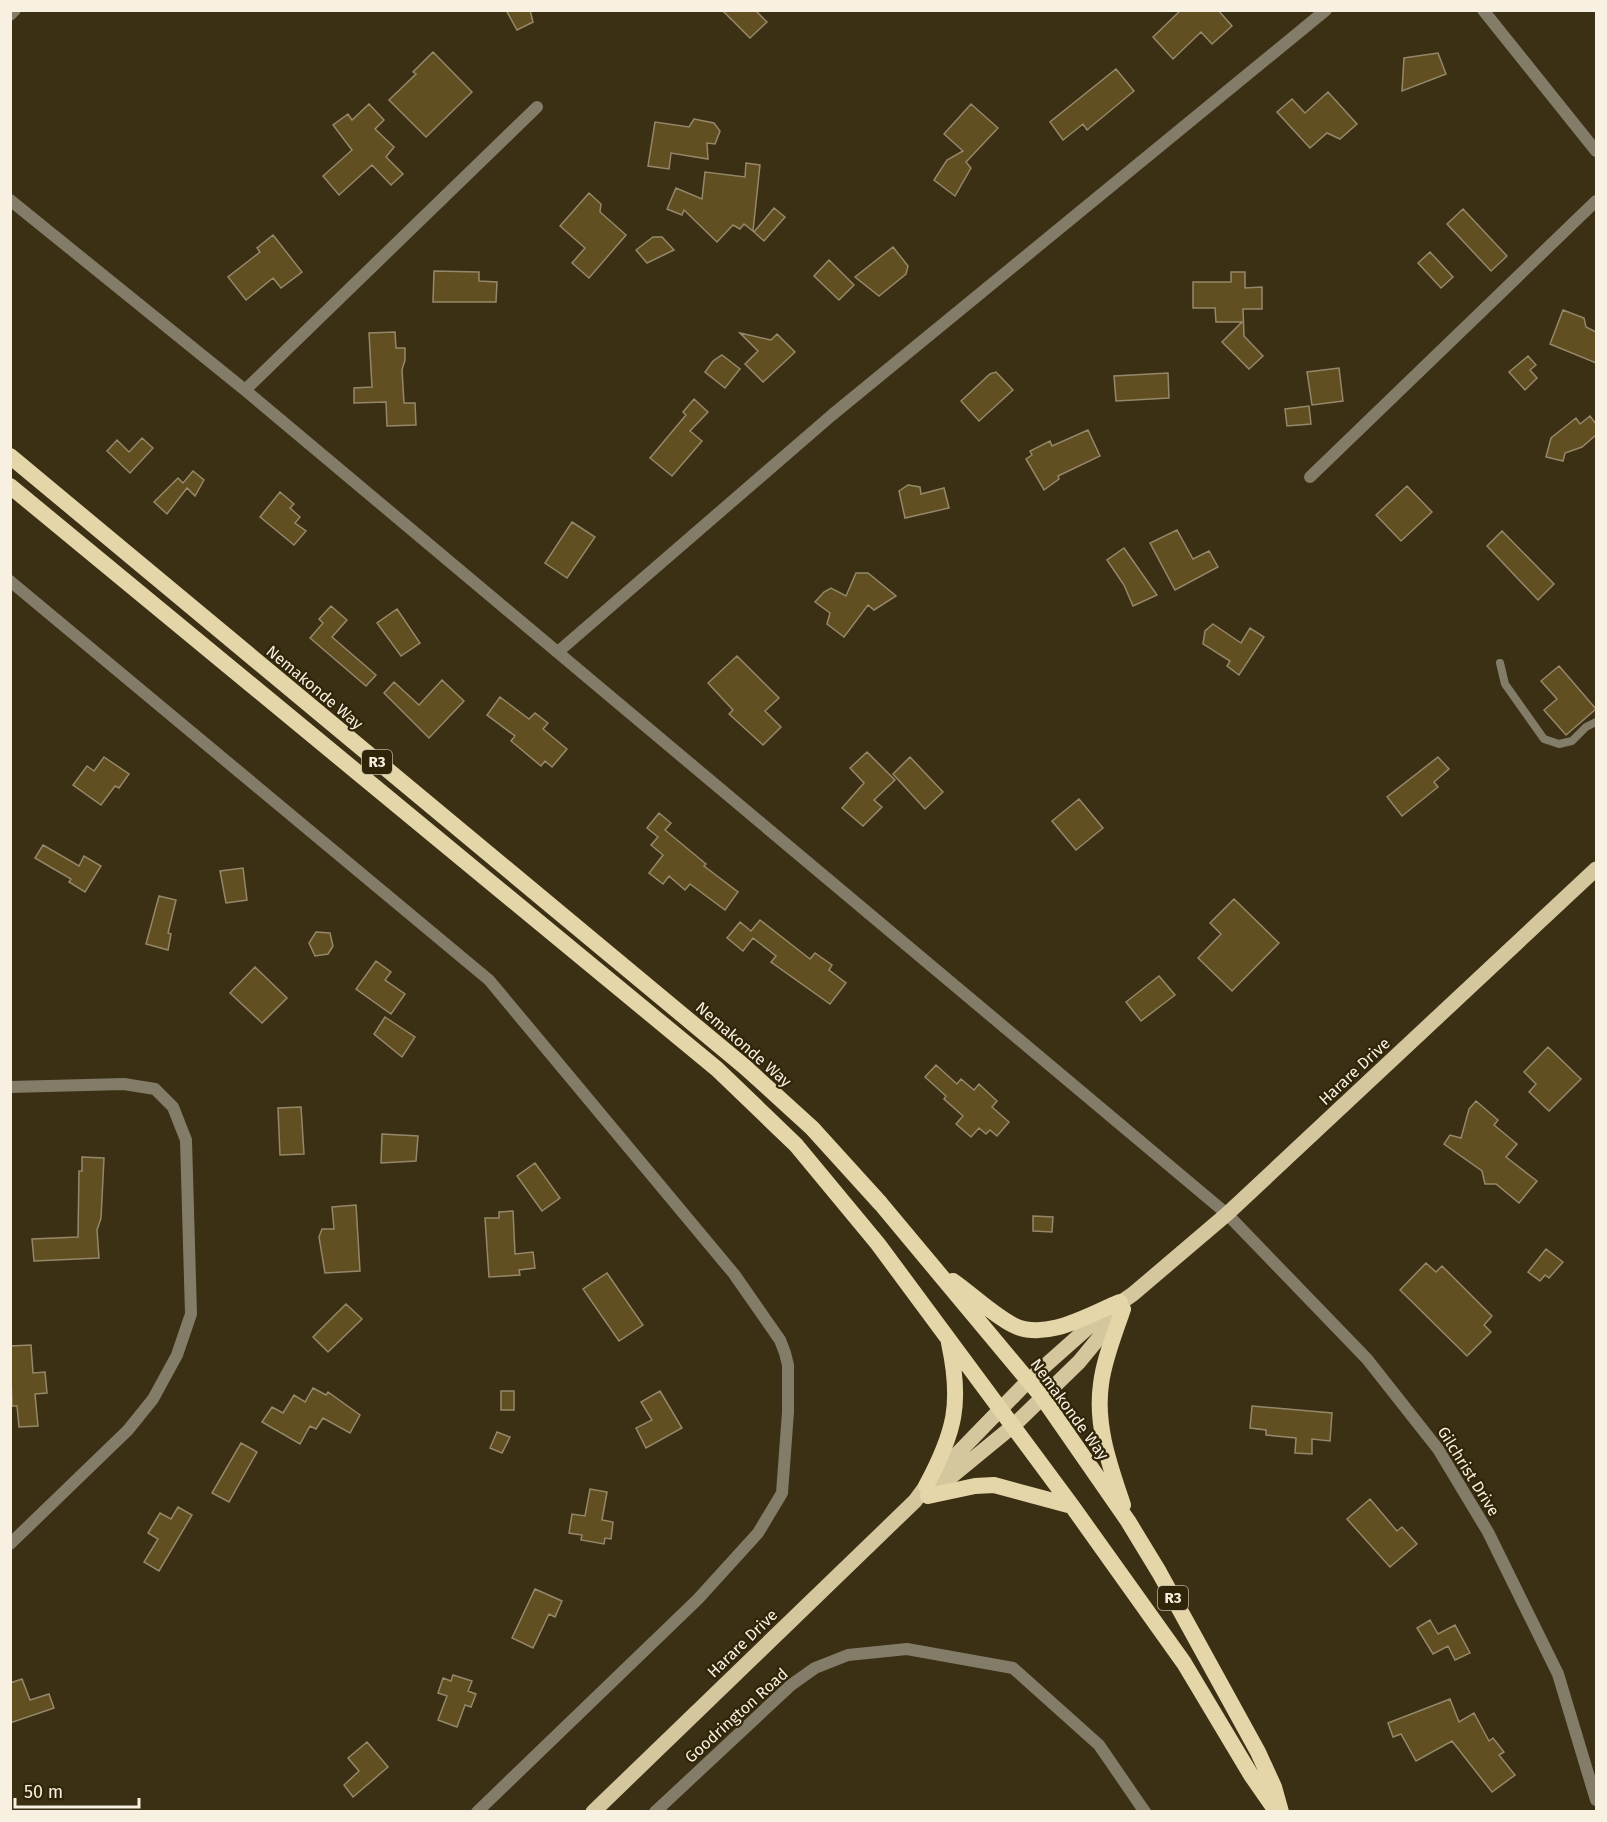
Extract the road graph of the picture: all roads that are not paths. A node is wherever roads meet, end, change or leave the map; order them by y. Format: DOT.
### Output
graph roads {
  1 [pos="15,10"];
  2 [pos="1326,10"];
  3 [pos="1484,10"];
  4 [pos="10,15"];
  5 [pos="537,107"];
  6 [pos="1596,151"];
  7 [pos="10,200"];
  8 [pos="1596,201"];
  9 [pos="246,390"];
  10 [pos="10,456"];
  11 [pos="1310,477"];
  12 [pos="10,486"];
  13 [pos="10,581"];
  14 [pos="559,651"];
  15 [pos="1500,663"];
  16 [pos="1596,722"];
  17 [pos="1596,869"];
  18 [pos="10,1087"];
  19 [pos="1227,1214"];
  20 [pos="931,1264"];
  21 [pos="1125,1302"];
  22 [pos="948,1338"];
  23 [pos="1029,1380"];
  24 [pos="1042,1397"];
  25 [pos="1000,1408"];
  26 [pos="1013,1426"];
  27 [pos="923,1494"];
  28 [pos="1072,1506"];
  29 [pos="1128,1521"];
  30 [pos="10,1544"];
  31 [pos="1596,1800"];
  32 [pos="477,1812"];
  33 [pos="593,1812"];
  34 [pos="655,1812"];
  35 [pos="1144,1812"];
  36 [pos="1279,1812"];
  1 -- 4 [label="street"];
  2 -- 14 [label="street"];
  3 -- 6 [label="street"];
  5 -- 9 [label="street"];
  7 -- 9 [label="street, Gilchrist Drive"];
  8 -- 11 [label="street"];
  9 -- 14 [label="street, Gilchrist Drive"];
  10 -- 20 [label="highway, Nemakonde Way / R3"];
  12 -- 22 [label="highway, R3"];
  13 -- 32 [label="street"];
  14 -- 19 [label="street, Gilchrist Drive"];
  15 -- 16 [label="lane"];
  17 -- 19 [label="main road, Harare Drive"];
  18 -- 30 [label="street"];
  19 -- 21 [label="main road, Harare Drive"];
  19 -- 31 [label="street, Gilchrist Drive"];
  20 -- 21 [label="highway"];
  20 -- 23 [label="highway, Nemakonde Way / R3"];
  21 -- 23 [label="main road, Harare Drive"];
  21 -- 24 [label="main road, Harare Drive"];
  21 -- 29 [label="highway"];
  22 -- 25 [label="highway, R3"];
  22 -- 27 [label="highway"];
  23 -- 24 [label="highway, Nemakonde Way / R3"];
  23 -- 25 [label="main road, Harare Drive"];
  24 -- 26 [label="main road, Harare Drive"];
  24 -- 29 [label="highway, Nemakonde Way / R3"];
  25 -- 26 [label="highway, R3"];
  25 -- 27 [label="main road, Harare Drive"];
  26 -- 27 [label="main road, Harare Drive"];
  26 -- 28 [label="highway, Nemakonde Way / R3"];
  27 -- 28 [label="highway"];
  27 -- 33 [label="main road, Harare Drive"];
  28 -- 36 [label="highway, Nemakonde Way / R3"];
  29 -- 36 [label="highway, Nemakonde Way / R3"];
  34 -- 35 [label="street, Goodrington Road"];
}
